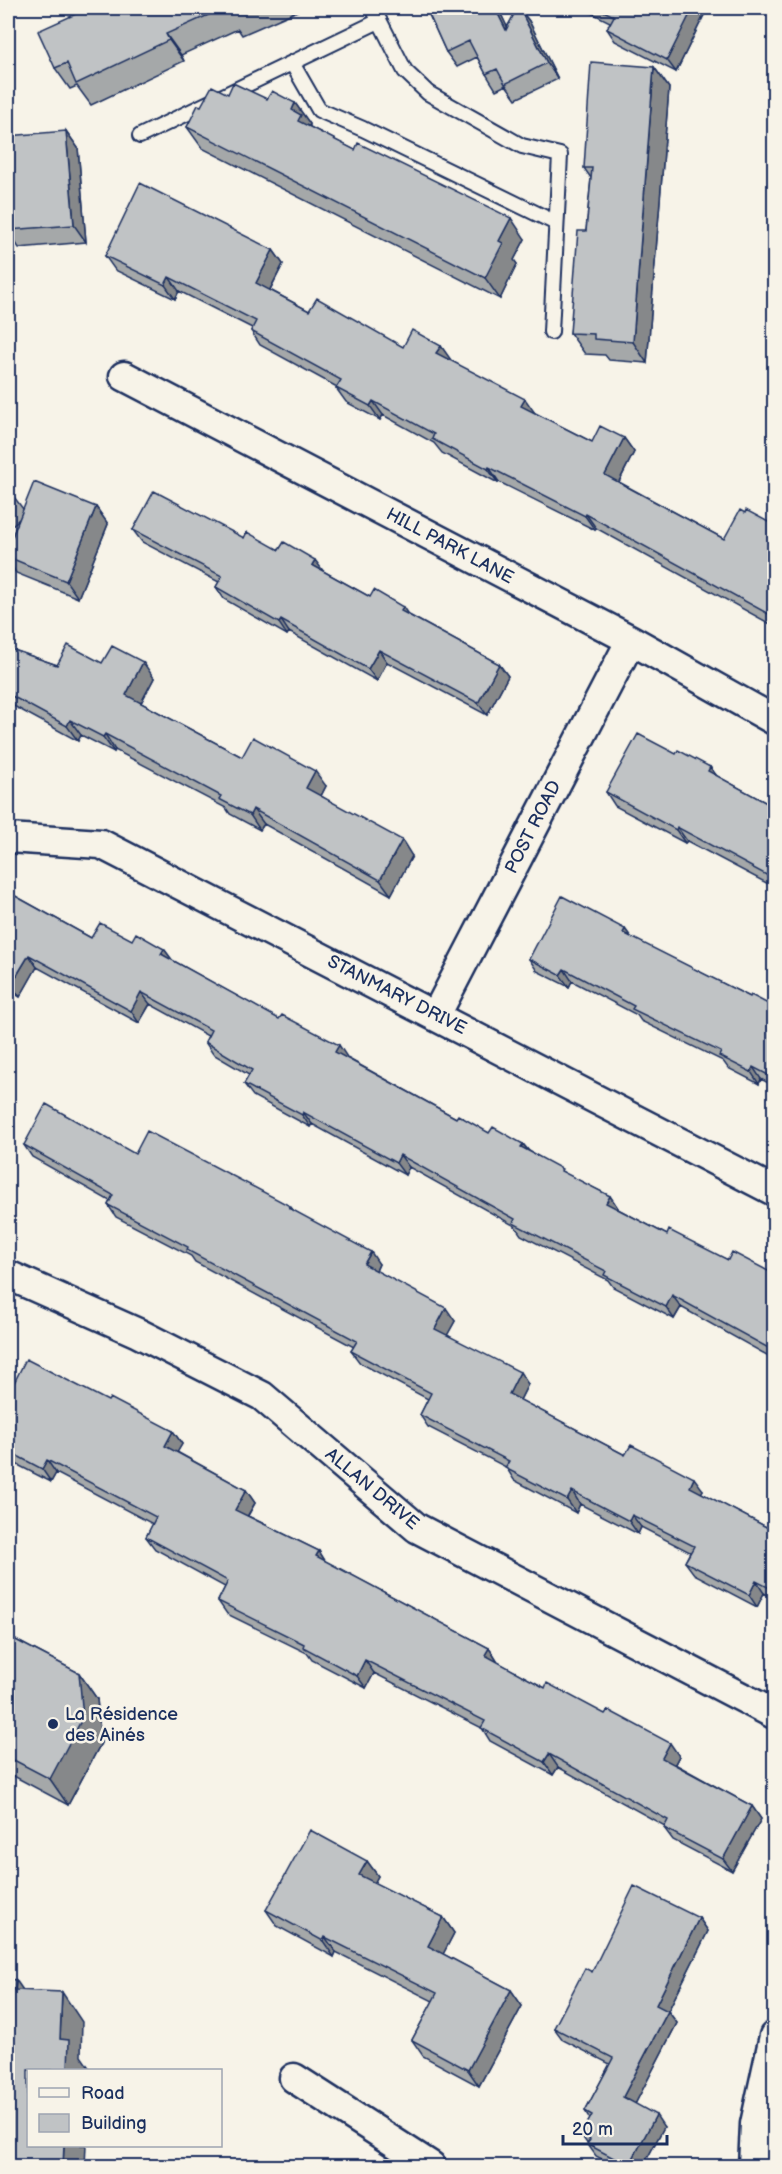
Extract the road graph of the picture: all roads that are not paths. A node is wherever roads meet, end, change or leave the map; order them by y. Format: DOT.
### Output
graph roads {
  1 [pos="373,8"];
  2 [pos="380,21"];
  3 [pos="292,63"];
  4 [pos="140,136"];
  5 [pos="556,223"];
  6 [pos="551,332"];
  7 [pos="124,375"];
  8 [pos="630,640"];
  9 [pos="774,720"];
  10 [pos="8,838"];
  11 [pos="436,1015"];
  12 [pos="774,1191"];
  13 [pos="8,1275"];
  14 [pos="774,1714"];
  15 [pos="774,2036"];
  16 [pos="294,2078"];
  17 [pos="431,2166"];
  18 [pos="753,2166"];
  1 -- 2 [label="lane"];
  2 -- 3 [label="lane"];
  2 -- 5 [label="lane"];
  3 -- 4 [label="lane"];
  3 -- 5 [label="lane"];
  5 -- 6 [label="lane"];
  7 -- 8 [label="street, HILL PARK LANE"];
  8 -- 9 [label="street, HILL PARK LANE"];
  8 -- 11 [label="street, POST ROAD"];
  10 -- 11 [label="street, STANMARY DRIVE"];
  11 -- 12 [label="street, STANMARY DRIVE"];
  13 -- 14 [label="street, ALLAN DRIVE"];
  15 -- 18 [label="street"];
  16 -- 17 [label="street"];
}
